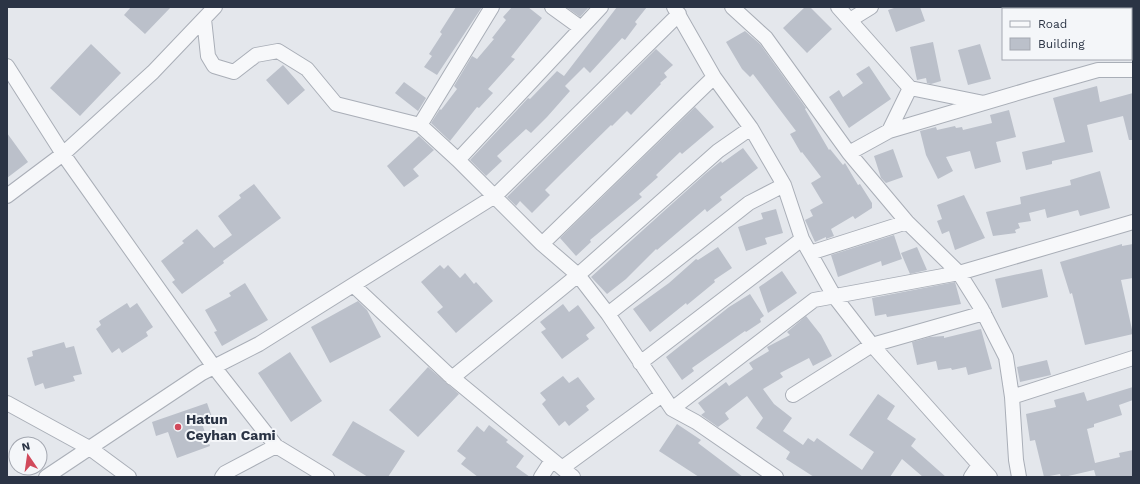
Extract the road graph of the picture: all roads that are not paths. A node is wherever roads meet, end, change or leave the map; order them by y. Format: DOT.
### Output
graph roads {
  1 [pos="215,7"];
  2 [pos="492,7"];
  3 [pos="552,7"];
  4 [pos="601,7"];
  5 [pos="732,7"];
  6 [pos="838,7"];
  7 [pos="871,7"];
  8 [pos="676,11"];
  9 [pos="204,19"];
  10 [pos="850,20"];
  11 [pos="581,28"];
  12 [pos="7,66"];
  13 [pos="1133,70"];
  14 [pos="714,77"];
  15 [pos="910,88"];
  16 [pos="987,103"];
  17 [pos="420,125"];
  18 [pos="751,128"];
  19 [pos="889,131"];
  20 [pos="849,153"];
  21 [pos="63,154"];
  22 [pos="458,160"];
  23 [pos="784,185"];
  24 [pos="7,196"];
  25 [pos="494,196"];
  26 [pos="906,222"];
  27 [pos="1133,222"];
  28 [pos="802,238"];
  29 [pos="542,244"];
  30 [pos="810,253"];
  31 [pos="959,274"];
  32 [pos="578,275"];
  33 [pos="353,285"];
  34 [pos="834,296"];
  35 [pos="984,313"];
  36 [pos="608,314"];
  37 [pos="872,345"];
  38 [pos="1133,358"];
  39 [pos="640,363"];
  40 [pos="214,367"];
  41 [pos="452,378"];
  42 [pos="662,395"];
  43 [pos="793,395"];
  44 [pos="1012,397"];
  45 [pos="7,403"];
  46 [pos="672,409"];
  47 [pos="276,446"];
  48 [pos="91,449"];
  49 [pos="979,464"];
  50 [pos="563,468"];
  51 [pos="46,477"];
  52 [pos="128,477"];
  53 [pos="222,477"];
  54 [pos="327,477"];
  55 [pos="541,477"];
  56 [pos="776,477"];
  57 [pos="971,477"];
  58 [pos="990,477"];
  59 [pos="1019,477"];
  1 -- 9 [label="street"];
  2 -- 17 [label="street"];
  3 -- 11 [label="street"];
  4 -- 11 [label="street"];
  5 -- 20 [label="street"];
  6 -- 10 [label="street"];
  7 -- 10 [label="street"];
  8 -- 14 [label="street"];
  8 -- 25 [label="street"];
  9 -- 17 [label="street"];
  9 -- 21 [label="street"];
  10 -- 15 [label="street"];
  11 -- 22 [label="street"];
  12 -- 21 [label="street"];
  13 -- 16 [label="street"];
  14 -- 18 [label="street"];
  14 -- 29 [label="street"];
  15 -- 16 [label="street"];
  15 -- 19 [label="street"];
  16 -- 19 [label="street"];
  17 -- 22 [label="street"];
  18 -- 23 [label="street"];
  18 -- 32 [label="street"];
  19 -- 20 [label="street"];
  20 -- 26 [label="street"];
  21 -- 24 [label="street"];
  21 -- 40 [label="street"];
  22 -- 25 [label="street"];
  23 -- 28 [label="street"];
  23 -- 36 [label="street"];
  25 -- 29 [label="street"];
  25 -- 33 [label="street"];
  26 -- 30 [label="street"];
  26 -- 31 [label="street"];
  27 -- 31 [label="street"];
  28 -- 30 [label="street"];
  28 -- 39 [label="street"];
  29 -- 32 [label="street"];
  30 -- 34 [label="street"];
  31 -- 34 [label="street"];
  31 -- 35 [label="street"];
  32 -- 36 [label="street"];
  32 -- 41 [label="street"];
  33 -- 40 [label="street"];
  33 -- 41 [label="street"];
  34 -- 37 [label="street"];
  34 -- 46 [label="street"];
  35 -- 37 [label="street"];
  35 -- 44 [label="street"];
  36 -- 39 [label="street"];
  37 -- 43 [label="street"];
  37 -- 49 [label="street"];
  38 -- 44 [label="street"];
  39 -- 42 [label="street"];
  40 -- 47 [label="street"];
  40 -- 48 [label="street"];
  41 -- 50 [label="street"];
  42 -- 46 [label="street"];
  42 -- 50 [label="street"];
  44 -- 59 [label="street"];
  45 -- 48 [label="street"];
  46 -- 56 [label="street"];
  47 -- 53 [label="street"];
  47 -- 54 [label="street"];
  48 -- 51 [label="street"];
  48 -- 52 [label="street"];
  49 -- 57 [label="street"];
  49 -- 58 [label="street"];
  50 -- 55 [label="street"];
}
